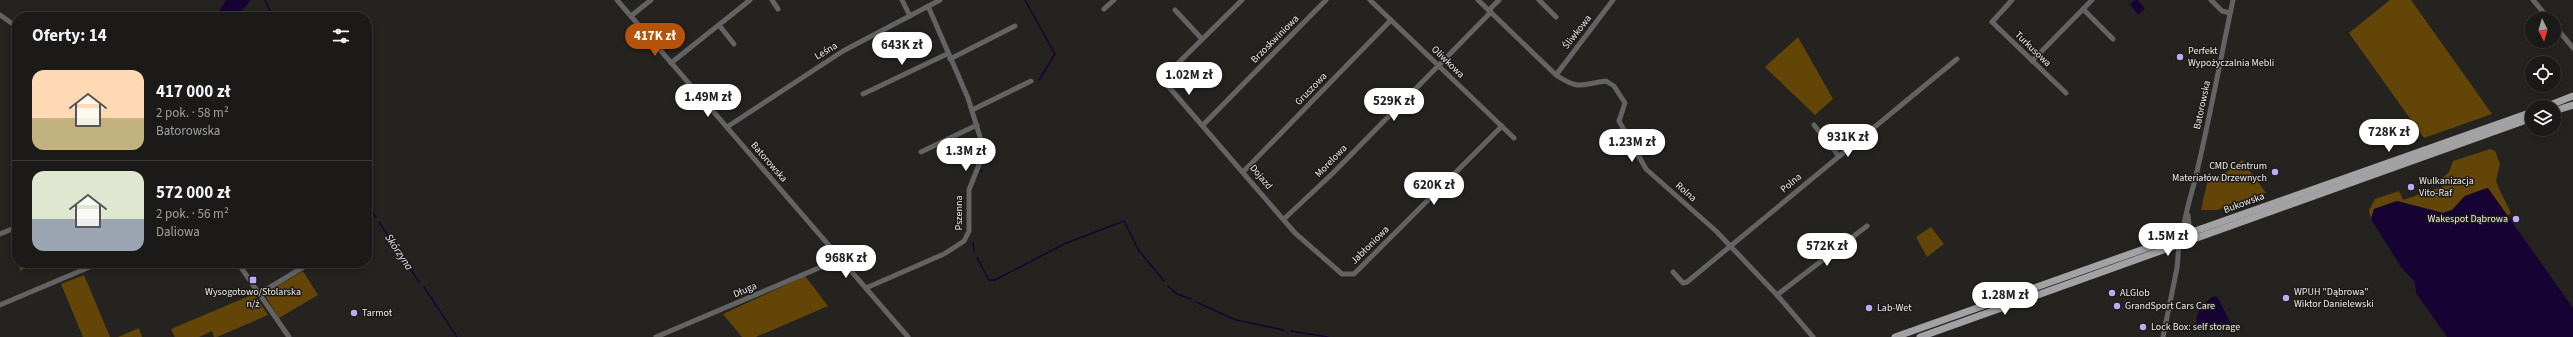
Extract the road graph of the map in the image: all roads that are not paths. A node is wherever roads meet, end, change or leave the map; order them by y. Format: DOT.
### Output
graph roads {
  1 [pos="616,0"];
  2 [pos="651,0"];
  3 [pos="750,0"];
  4 [pos="772,0"];
  5 [pos="902,0"];
  6 [pos="940,0"];
  7 [pos="1114,0"];
  8 [pos="1326,0"];
  9 [pos="1370,0"];
  10 [pos="1478,0"];
  11 [pos="1499,0"];
  12 [pos="1539,0"];
  13 [pos="1614,0"];
  14 [pos="2012,0"];
  15 [pos="2092,0"];
  16 [pos="2211,0"];
  17 [pos="2233,0"];
  18 [pos="2533,0"];
  19 [pos="1238,1"];
  20 [pos="928,6"];
  21 [pos="778,9"];
  22 [pos="1104,9"];
  23 [pos="2084,9"];
  24 [pos="1175,10"];
  25 [pos="1490,11"];
  26 [pos="2543,12"];
  27 [pos="2230,13"];
  28 [pos="0,15"];
  29 [pos="631,16"];
  30 [pos="910,16"];
  31 [pos="1556,17"];
  32 [pos="1391,20"];
  33 [pos="12,23"];
  34 [pos="719,25"];
  35 [pos="1015,26"];
  36 [pos="2561,33"];
  37 [pos="1202,39"];
  38 [pos="2113,39"];
  39 [pos="734,44"];
  40 [pos="2573,48"];
  41 [pos="947,54"];
  42 [pos="1957,59"];
  43 [pos="950,60"];
  44 [pos="2032,61"];
  45 [pos="672,63"];
  46 [pos="1438,65"];
  47 [pos="1556,74"];
  48 [pos="1031,81"];
  49 [pos="2066,93"];
  50 [pos="863,94"];
  51 [pos="2573,96"];
  52 [pos="2561,101"];
  53 [pos="2573,105"];
  54 [pos="2561,109"];
  55 [pos="972,110"];
  56 [pos="2525,114"];
  57 [pos="2525,121"];
  58 [pos="977,125"];
  59 [pos="1203,125"];
  60 [pos="1814,125"];
  61 [pos="1502,126"];
  62 [pos="727,127"];
  63 [pos="1514,138"];
  64 [pos="921,152"];
  65 [pos="1838,155"];
  66 [pos="1244,171"];
  67 [pos="2188,214"];
  68 [pos="1285,218"];
  69 [pos="2189,224"];
  70 [pos="1867,226"];
  71 [pos="2204,227"];
  72 [pos="12,229"];
  73 [pos="0,234"];
  74 [pos="2183,235"];
  75 [pos="1730,245"];
  76 [pos="2177,246"];
  77 [pos="840,259"];
  78 [pos="87,268"];
  79 [pos="243,268"];
  80 [pos="302,268"];
  81 [pos="1673,272"];
  82 [pos="1354,274"];
  83 [pos="866,288"];
  84 [pos="259,294"];
  85 [pos="1778,295"];
  86 [pos="0,305"];
  87 [pos="906,336"];
  88 [pos="289,337"];
  89 [pos="656,337"];
  90 [pos="1813,337"];
  91 [pos="1895,337"];
  92 [pos="1920,337"];
  93 [pos="2163,337"];
  1 -- 29 [label="street, Batorowska"];
  2 -- 29 [label="street"];
  3 -- 34 [label="street"];
  4 -- 21 [label="street"];
  5 -- 30 [label="street"];
  6 -- 20 [label="street, Leśna"];
  7 -- 22 [label="street"];
  8 -- 59 [label="street, Brzoskwiniowa"];
  9 -- 32 [label="street, Oliwkowa"];
  10 -- 25 [label="street, Rolna"];
  11 -- 25 [label="street, Morelowa"];
  12 -- 31 [label="street"];
  13 -- 47 [label="street, Śliwkowa"];
  14 -- 44 [label="street, Turkusowa"];
  15 -- 23 [label="street"];
  16 -- 27 [label="street"];
  17 -- 27 [label="street, Batorowska"];
  18 -- 26 [label="street"];
  19 -- 37 [label="street"];
  20 -- 30 [label="street, Leśna"];
  20 -- 41 [label="street, Pszenna"];
  23 -- 38 [label="street"];
  23 -- 44 [label="street"];
  24 -- 37 [label="street"];
  25 -- 46 [label="street, Morelowa"];
  25 -- 47 [label="street, Rolna"];
  27 -- 67 [label="street, Batorowska"];
  28 -- 33 [label="street"];
  29 -- 45 [label="street, Batorowska"];
  30 -- 62 [label="street, Leśna"];
  32 -- 46 [label="street, Oliwkowa"];
  32 -- 66 [label="street, Gruszowa"];
  34 -- 39 [label="street"];
  34 -- 45 [label="street"];
  35 -- 43 [label="street"];
  36 -- 40 [label="street"];
  37 -- 59 [label="street, Dojazd"];
  41 -- 43 [label="street, Pszenna"];
  41 -- 50 [label="street"];
  42 -- 65 [label="street, Polna"];
  43 -- 55 [label="street, Pszenna"];
  44 -- 49 [label="street, Turkusowa"];
  45 -- 62 [label="street, Batorowska"];
  46 -- 61 [label="street, Oliwkowa"];
  46 -- 68 [label="street, Morelowa"];
  47 -- 75 [label="street, Rolna"];
  48 -- 55 [label="street"];
  51 -- 52 [label="main road"];
  53 -- 54 [label="main road"];
  55 -- 58 [label="street, Pszenna"];
  56 -- 71 [label="main road, Bukowska"];
  57 -- 76 [label="main road, Bukowska"];
  58 -- 64 [label="street"];
  58 -- 83 [label="street, Pszenna"];
  59 -- 66 [label="street, Dojazd"];
  60 -- 65 [label="street"];
  61 -- 63 [label="street, Oliwkowa"];
  61 -- 82 [label="street, Jabłoniowa"];
  62 -- 77 [label="street, Batorowska"];
  65 -- 75 [label="street, Polna"];
  66 -- 68 [label="street, Dojazd"];
  67 -- 69 [label="street, Batorowska"];
  67 -- 74 [label="street, Batorowska"];
  68 -- 82 [label="street, Dojazd"];
  69 -- 71 [label="street"];
  69 -- 74 [label="street, Batorowska"];
  70 -- 85 [label="street"];
  71 -- 74 [label="main road, Bukowska"];
  72 -- 73 [label="street"];
  74 -- 76 [label="street, Batorowska"];
  74 -- 91 [label="main road, Bukowska"];
  75 -- 81 [label="street, Polna"];
  75 -- 85 [label="street, Rolna"];
  76 -- 92 [label="main road, Bukowska"];
  76 -- 93 [label="street, Batorowska"];
  77 -- 83 [label="street, Batorowska"];
  77 -- 89 [label="street, Długa"];
  78 -- 86 [label="street"];
  79 -- 84 [label="street"];
  80 -- 84 [label="street"];
  83 -- 87 [label="street, Batorowska"];
  84 -- 88 [label="street"];
  85 -- 90 [label="street, Rolna"];
}
